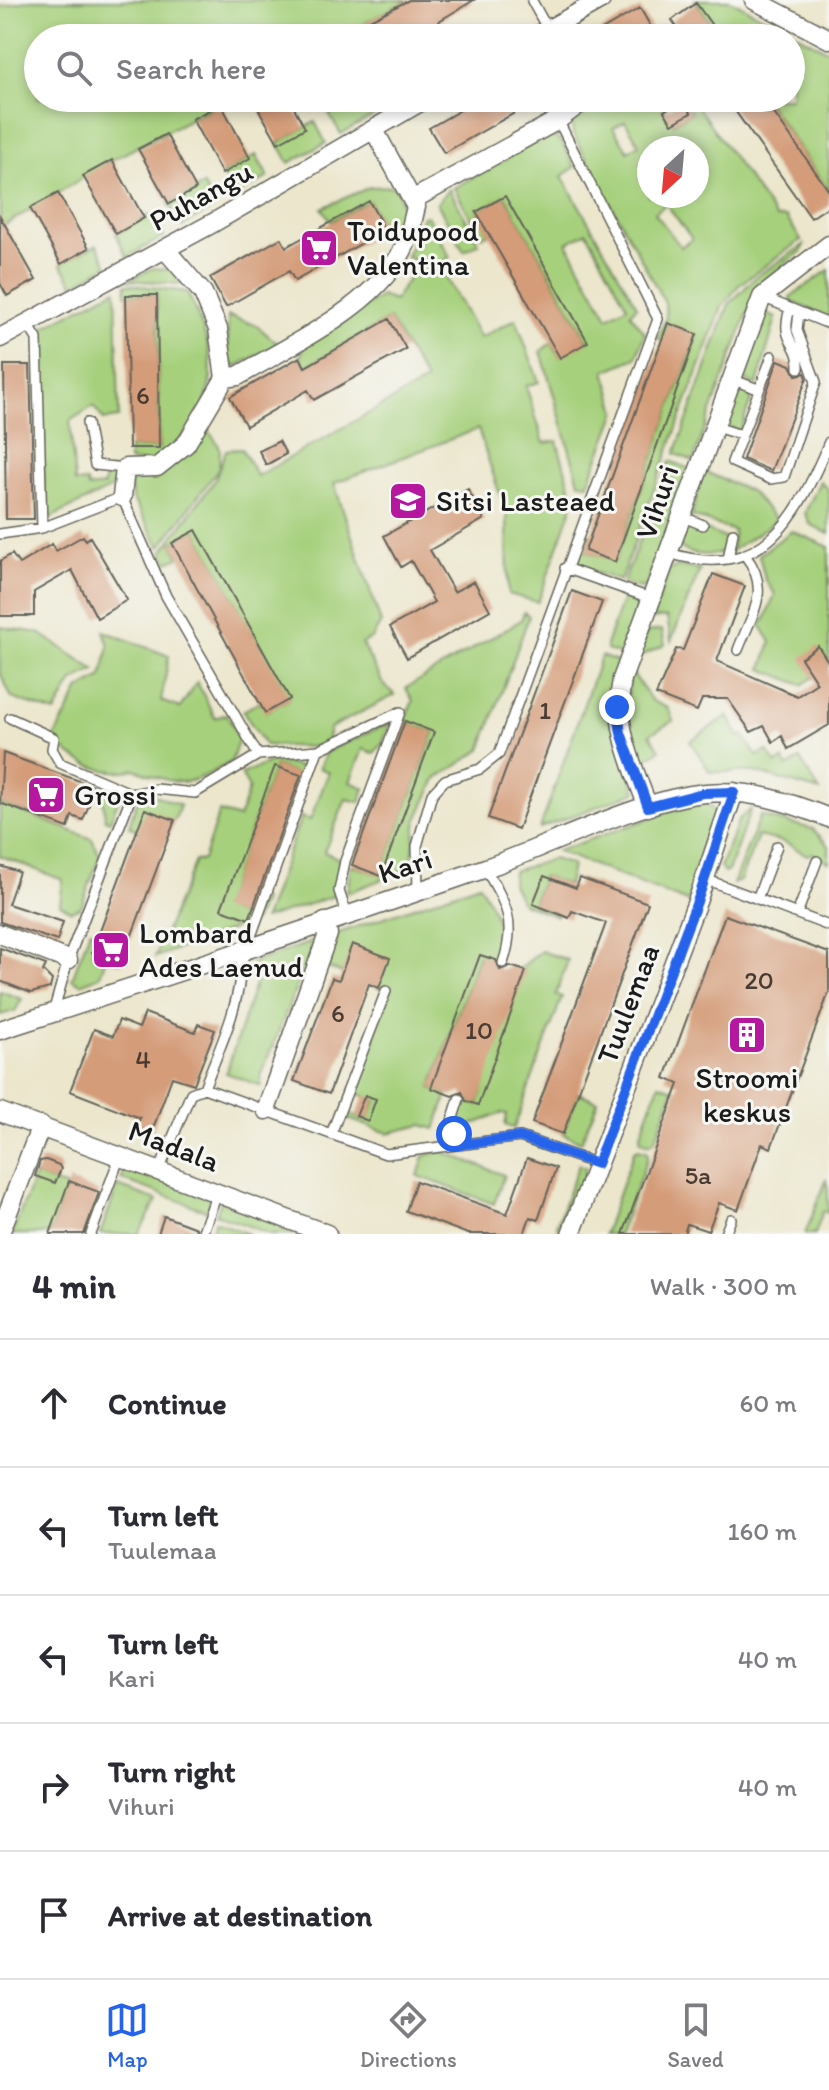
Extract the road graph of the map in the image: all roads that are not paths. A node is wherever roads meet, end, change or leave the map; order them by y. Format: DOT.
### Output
graph roads {
  1 [pos="601,0"];
  2 [pos="754,0"];
  3 [pos="532,1"];
  4 [pos="538,24"];
  5 [pos="559,24"];
  6 [pos="800,24"];
  7 [pos="805,27"];
  8 [pos="829,39"];
  9 [pos="404,112"];
  10 [pos="569,112"];
  11 [pos="558,120"];
  12 [pos="374,130"];
  13 [pos="412,200"];
  14 [pos="829,245"];
  15 [pos="165,249"];
  16 [pos="762,297"];
  17 [pos="795,310"];
  18 [pos="27,322"];
  19 [pos="829,324"];
  20 [pos="0,338"];
  21 [pos="772,356"];
  22 [pos="799,368"];
  23 [pos="225,378"];
  24 [pos="731,379"];
  25 [pos="758,389"];
  26 [pos="87,423"];
  27 [pos="713,426"];
  28 [pos="741,435"];
  29 [pos="829,442"];
  30 [pos="125,468"];
  31 [pos="122,497"];
  32 [pos="681,516"];
  33 [pos="703,525"];
  34 [pos="42,528"];
  35 [pos="733,533"];
  36 [pos="0,534"];
  37 [pos="669,553"];
  38 [pos="745,555"];
  39 [pos="728,559"];
  40 [pos="565,568"];
  41 [pos="650,598"];
  42 [pos="738,650"];
  43 [pos="10,718"];
  44 [pos="318,750"];
  45 [pos="258,755"];
  46 [pos="734,792"];
  47 [pos="132,794"];
  48 [pos="648,807"];
  49 [pos="829,818"];
  50 [pos="777,846"];
  51 [pos="817,861"];
  52 [pos="485,868"];
  53 [pos="705,879"];
  54 [pos="418,891"];
  55 [pos="757,899"];
  56 [pos="797,914"];
  57 [pos="347,915"];
  58 [pos="325,922"];
  59 [pos="829,926"];
  60 [pos="0,934"];
  61 [pos="247,947"];
  62 [pos="68,960"];
  63 [pos="503,963"];
  64 [pos="386,991"];
  65 [pos="53,1013"];
  66 [pos="0,1030"];
  67 [pos="204,1088"];
  68 [pos="459,1099"];
  69 [pos="266,1110"];
  70 [pos="0,1112"];
  71 [pos="41,1126"];
  72 [pos="331,1134"];
  73 [pos="457,1145"];
  74 [pos="120,1156"];
  75 [pos="597,1164"];
  76 [pos="159,1171"];
  77 [pos="217,1193"];
  78 [pos="731,1219"];
  79 [pos="0,1233"];
  80 [pos="320,1233"];
  81 [pos="91,1234"];
  82 [pos="202,1234"];
  83 [pos="571,1234"];
  84 [pos="725,1234"];
  1 -- 5 [label="street"];
  2 -- 6 [label="street"];
  3 -- 4 [label="lane"];
  7 -- 8 [label="street"];
  9 -- 12 [label="street, Puhangu"];
  10 -- 11 [label="street"];
  11 -- 13 [label="street"];
  11 -- 40 [label="lane"];
  12 -- 13 [label="street"];
  12 -- 15 [label="street, Puhangu"];
  13 -- 23 [label="street"];
  14 -- 16 [label="street"];
  15 -- 18 [label="street, Puhangu"];
  15 -- 23 [label="street"];
  16 -- 17 [label="lane"];
  16 -- 24 [label="street, Vihuri"];
  17 -- 19 [label="lane"];
  17 -- 22 [label="lane"];
  17 -- 28 [label="lane"];
  18 -- 20 [label="street, Puhangu"];
  18 -- 34 [label="lane"];
  21 -- 25 [label="lane"];
  23 -- 30 [label="street"];
  24 -- 25 [label="lane"];
  24 -- 27 [label="street, Vihuri"];
  25 -- 28 [label="lane"];
  26 -- 30 [label="lane"];
  27 -- 28 [label="lane"];
  27 -- 32 [label="street, Vihuri"];
  29 -- 38 [label="lane"];
  30 -- 31 [label="street"];
  31 -- 34 [label="lane"];
  31 -- 45 [label="lane"];
  32 -- 33 [label="lane"];
  32 -- 37 [label="street, Vihuri"];
  34 -- 36 [label="lane"];
  35 -- 39 [label="lane"];
  37 -- 39 [label="lane"];
  37 -- 41 [label="street, Vihuri"];
  38 -- 39 [label="lane"];
  38 -- 42 [label="lane"];
  40 -- 41 [label="lane"];
  40 -- 54 [label="lane"];
  41 -- 48 [label="street, Vihuri"];
  43 -- 47 [label="lane"];
  44 -- 45 [label="lane"];
  44 -- 57 [label="lane"];
  44 -- 61 [label="lane"];
  45 -- 47 [label="lane"];
  46 -- 48 [label="street, Kari"];
  46 -- 49 [label="street, Kari"];
  46 -- 53 [label="street, Tuulemaa"];
  47 -- 62 [label="lane"];
  48 -- 52 [label="street, Kari"];
  50 -- 55 [label="lane"];
  51 -- 56 [label="lane"];
  52 -- 54 [label="street, Kari"];
  52 -- 63 [label="lane"];
  53 -- 55 [label="lane"];
  53 -- 75 [label="street, Tuulemaa"];
  54 -- 57 [label="street, Kari"];
  55 -- 56 [label="lane"];
  56 -- 59 [label="lane"];
  57 -- 58 [label="street, Kari"];
  58 -- 61 [label="street, Kari"];
  58 -- 69 [label="street"];
  60 -- 62 [label="street"];
  61 -- 65 [label="street, Kari"];
  61 -- 67 [label="lane"];
  62 -- 65 [label="lane"];
  64 -- 72 [label="lane"];
  65 -- 66 [label="street, Kari"];
  67 -- 69 [label="lane"];
  67 -- 76 [label="lane"];
  68 -- 73 [label="lane"];
  69 -- 72 [label="lane"];
  70 -- 71 [label="street, Madala"];
  71 -- 74 [label="street, Madala"];
  71 -- 79 [label="street"];
  72 -- 73 [label="lane"];
  73 -- 75 [label="lane"];
  74 -- 76 [label="street, Madala"];
  74 -- 81 [label="lane"];
  75 -- 83 [label="street, Tuulemaa"];
  76 -- 77 [label="street, Madala"];
  77 -- 80 [label="street, Madala"];
  77 -- 82 [label="lane"];
  78 -- 84 [label="lane"];
}
